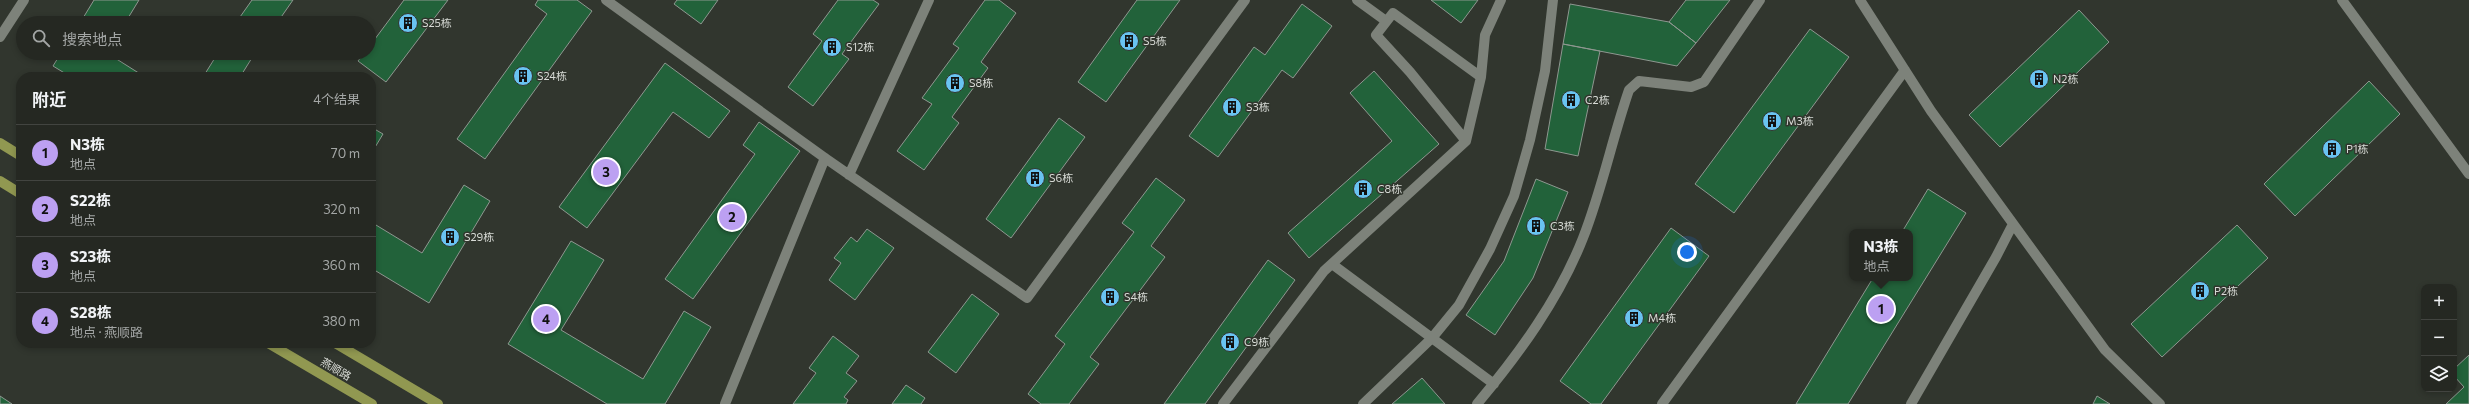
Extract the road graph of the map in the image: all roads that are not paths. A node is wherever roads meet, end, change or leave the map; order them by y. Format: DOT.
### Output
graph roads {
  1 [pos="24,0"];
  2 [pos="606,0"];
  3 [pos="930,0"];
  4 [pos="1245,0"];
  5 [pos="1357,0"];
  6 [pos="1501,0"];
  7 [pos="1553,0"];
  8 [pos="1760,0"];
  9 [pos="1860,0"];
  10 [pos="2342,0"];
  11 [pos="1386,21"];
  12 [pos="0,37"];
  13 [pos="1905,70"];
  14 [pos="1481,77"];
  15 [pos="1466,141"];
  16 [pos="0,143"];
  17 [pos="16,153"];
  18 [pos="824,158"];
  19 [pos="2469,174"];
  20 [pos="849,175"];
  21 [pos="0,181"];
  22 [pos="16,191"];
  23 [pos="2013,224"];
  24 [pos="1332,264"];
  25 [pos="1432,338"];
  26 [pos="277,348"];
  27 [pos="343,348"];
  28 [pos="1494,384"];
  29 [pos="372,404"];
  30 [pos="438,404"];
  31 [pos="724,404"];
  32 [pos="1223,404"];
  33 [pos="1363,404"];
  34 [pos="1477,404"];
  35 [pos="1662,404"];
  36 [pos="1911,404"];
  37 [pos="2160,404"];
  1 -- 12 [label="street"];
  2 -- 18 [label="street"];
  3 -- 20 [label="street"];
  4 -- 20 [label="street"];
  5 -- 11 [label="street"];
  6 -- 14 [label="street"];
  7 -- 25 [label="street"];
  8 -- 28 [label="street"];
  9 -- 13 [label="street"];
  10 -- 19 [label="street"];
  11 -- 14 [label="street"];
  11 -- 15 [label="street"];
  13 -- 23 [label="street"];
  13 -- 35 [label="street"];
  14 -- 15 [label="street"];
  15 -- 24 [label="street"];
  16 -- 17 [label="main road"];
  18 -- 20 [label="street"];
  18 -- 31 [label="street"];
  21 -- 22 [label="main road"];
  23 -- 36 [label="street"];
  23 -- 37 [label="street"];
  24 -- 25 [label="street"];
  24 -- 32 [label="street"];
  25 -- 28 [label="street"];
  25 -- 33 [label="street"];
  26 -- 29 [label="main road, 燕顺路"];
  27 -- 30 [label="main road, 燕顺路"];
  28 -- 34 [label="street"];
}
